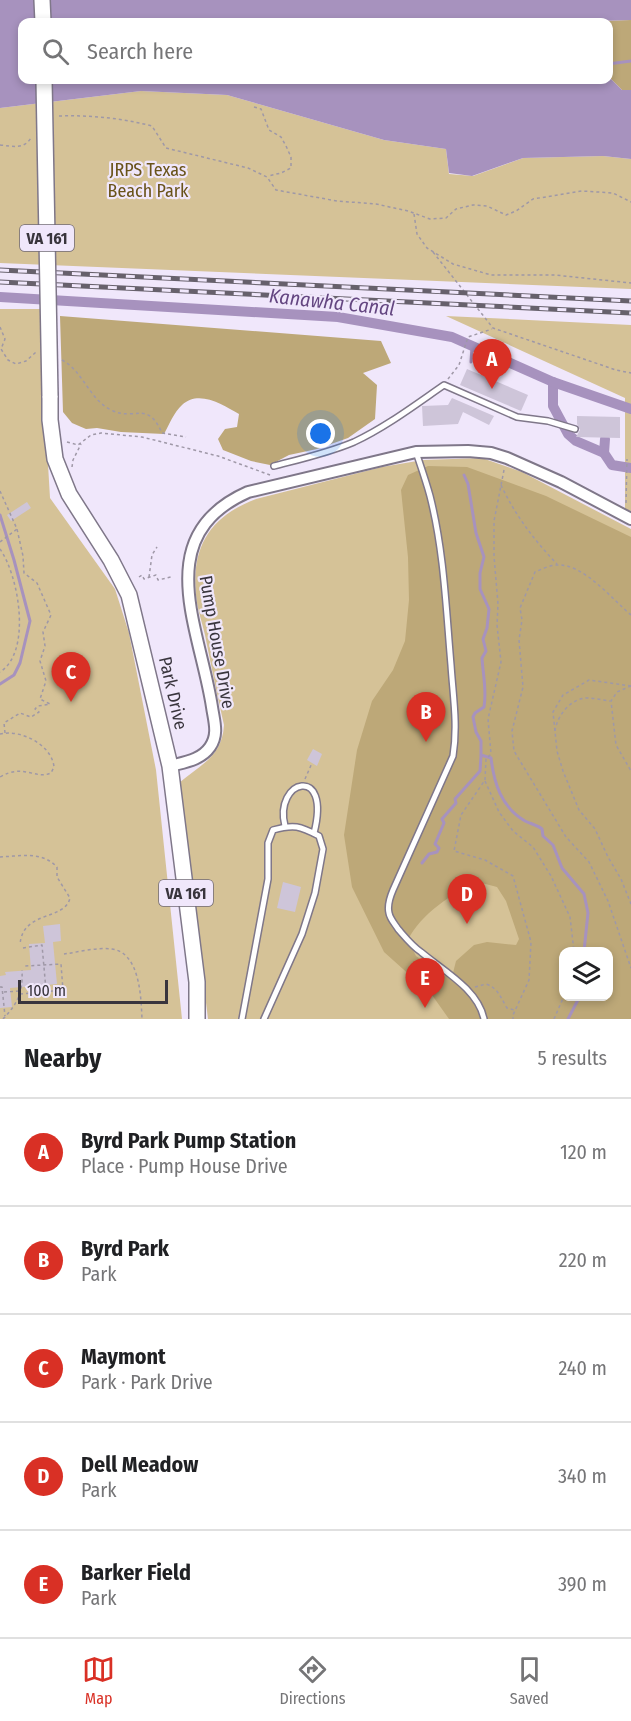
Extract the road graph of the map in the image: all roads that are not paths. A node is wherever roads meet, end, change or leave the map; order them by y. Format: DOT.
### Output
graph roads {
  1 [pos="42,0"];
  2 [pos="43,18"];
  3 [pos="44,84"];
  4 [pos="575,429"];
  5 [pos="416,452"];
  6 [pos="274,466"];
  7 [pos="631,519"];
  8 [pos="170,766"];
  9 [pos="285,826"];
  10 [pos="314,833"];
  11 [pos="197,1019"];
  12 [pos="242,1019"];
  13 [pos="264,1019"];
  14 [pos="484,1019"];
  1 -- 2 [label="main road"];
  3 -- 8 [label="main road, Park Drive / VA 161, bridge"];
  4 -- 6 [label="lane"];
  5 -- 7 [label="street, Pump House Drive"];
  5 -- 8 [label="street, Pump House Drive"];
  5 -- 14 [label="lane"];
  8 -- 11 [label="main road, Park Drive / VA 161"];
  9 -- 10 [label="lane"];
  9 -- 10 [label="lane"];
  9 -- 12 [label="lane"];
  10 -- 13 [label="lane"];
}
